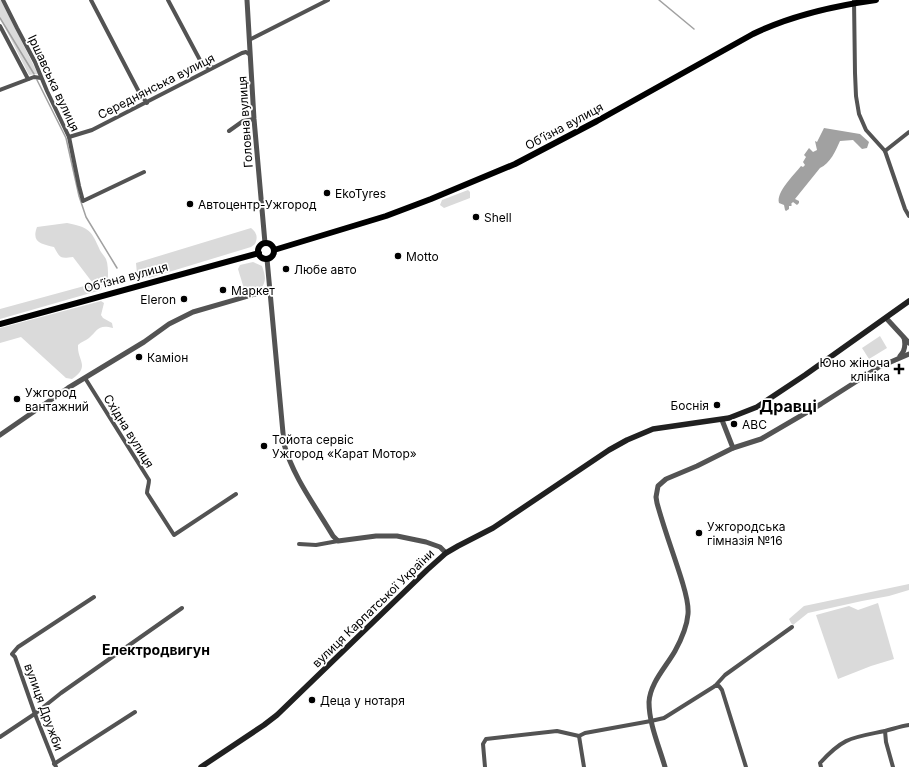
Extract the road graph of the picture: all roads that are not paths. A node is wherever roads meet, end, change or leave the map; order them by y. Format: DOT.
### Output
graph roads {
  1 [pos="3,0"];
  2 [pos="91,0"];
  3 [pos="168,0"];
  4 [pos="247,0"];
  5 [pos="328,0"];
  6 [pos="876,0"];
  7 [pos="854,1"];
  8 [pos="0,26"];
  9 [pos="249,40"];
  10 [pos="250,55"];
  11 [pos="213,67"];
  12 [pos="41,78"];
  13 [pos="28,79"];
  14 [pos="0,90"];
  15 [pos="147,103"];
  16 [pos="254,119"];
  17 [pos="229,131"];
  18 [pos="909,132"];
  19 [pos="69,137"];
  20 [pos="885,152"];
  21 [pos="144,172"];
  22 [pos="909,216"];
  23 [pos="265,243"];
  24 [pos="274,250"];
  25 [pos="258,253"];
  26 [pos="267,259"];
  27 [pos="269,290"];
  28 [pos="909,301"];
  29 [pos="886,318"];
  30 [pos="0,324"];
  31 [pos="904,337"];
  32 [pos="909,342"];
  33 [pos="909,354"];
  34 [pos="898,358"];
  35 [pos="85,378"];
  36 [pos="722,420"];
  37 [pos="0,435"];
  38 [pos="733,448"];
  39 [pos="236,494"];
  40 [pos="338,541"];
  41 [pos="299,544"];
  42 [pos="443,555"];
  43 [pos="94,597"];
  44 [pos="182,608"];
  45 [pos="792,627"];
  46 [pos="715,686"];
  47 [pos="135,712"];
  48 [pos="35,714"];
  49 [pos="652,721"];
  50 [pos="909,725"];
  51 [pos="885,731"];
  52 [pos="579,736"];
  53 [pos="0,738"];
  54 [pos="820,765"];
  55 [pos="55,766"];
  56 [pos="201,767"];
  57 [pos="485,767"];
  58 [pos="584,767"];
  59 [pos="665,767"];
  60 [pos="746,767"];
  61 [pos="893,767"];
  1 -- 12 [label="street, Іршавська вулиця"];
  2 -- 15 [label="street"];
  3 -- 11 [label="street"];
  4 -- 9 [label="street, Головна вулиця"];
  5 -- 9 [label="street"];
  6 -- 7 [label="highway, Обʼїзна вулиця"];
  7 -- 20 [label="street"];
  7 -- 24 [label="highway, Обʼїзна вулиця"];
  8 -- 13 [label="street"];
  9 -- 10 [label="street, Головна вулиця"];
  10 -- 11 [label="street, Середнянська вулиця"];
  10 -- 16 [label="street, Головна вулиця"];
  11 -- 15 [label="street, Середнянська вулиця"];
  12 -- 13 [label="street"];
  12 -- 19 [label="street, Іршавська вулиця"];
  13 -- 14 [label="street"];
  15 -- 19 [label="street, Середнянська вулиця"];
  16 -- 17 [label="street"];
  16 -- 23 [label="street, Головна вулиця"];
  18 -- 20 [label="street"];
  19 -- 21 [label="street, Іршавська вулиця"];
  20 -- 22 [label="street"];
  23 -- 24 [label="highway"];
  23 -- 25 [label="highway"];
  24 -- 26 [label="highway"];
  25 -- 26 [label="highway"];
  25 -- 30 [label="highway, Обʼїзна вулиця"];
  26 -- 27 [label="street"];
  27 -- 35 [label="street"];
  27 -- 40 [label="street"];
  28 -- 29 [label="main road, вулиця Карпатської України"];
  29 -- 31 [label="street"];
  29 -- 36 [label="main road, вулиця Карпатської України"];
  31 -- 32 [label="street"];
  31 -- 34 [label="street"];
  33 -- 34 [label="street"];
  34 -- 38 [label="street"];
  35 -- 37 [label="street"];
  35 -- 39 [label="street, Східна вулиця"];
  36 -- 38 [label="street"];
  36 -- 42 [label="main road, вулиця Карпатської України"];
  38 -- 49 [label="street"];
  40 -- 41 [label="street"];
  40 -- 42 [label="street"];
  42 -- 56 [label="main road, вулиця Карпатської України"];
  43 -- 48 [label="street, вулиця Дружби"];
  44 -- 48 [label="street"];
  45 -- 46 [label="street"];
  46 -- 49 [label="street"];
  46 -- 60 [label="street"];
  47 -- 55 [label="street"];
  48 -- 53 [label="street"];
  48 -- 55 [label="street, вулиця Дружби"];
  49 -- 52 [label="street"];
  49 -- 59 [label="street"];
  50 -- 51 [label="street"];
  51 -- 54 [label="street"];
  51 -- 61 [label="street"];
  52 -- 57 [label="street"];
  52 -- 58 [label="street"];
}
